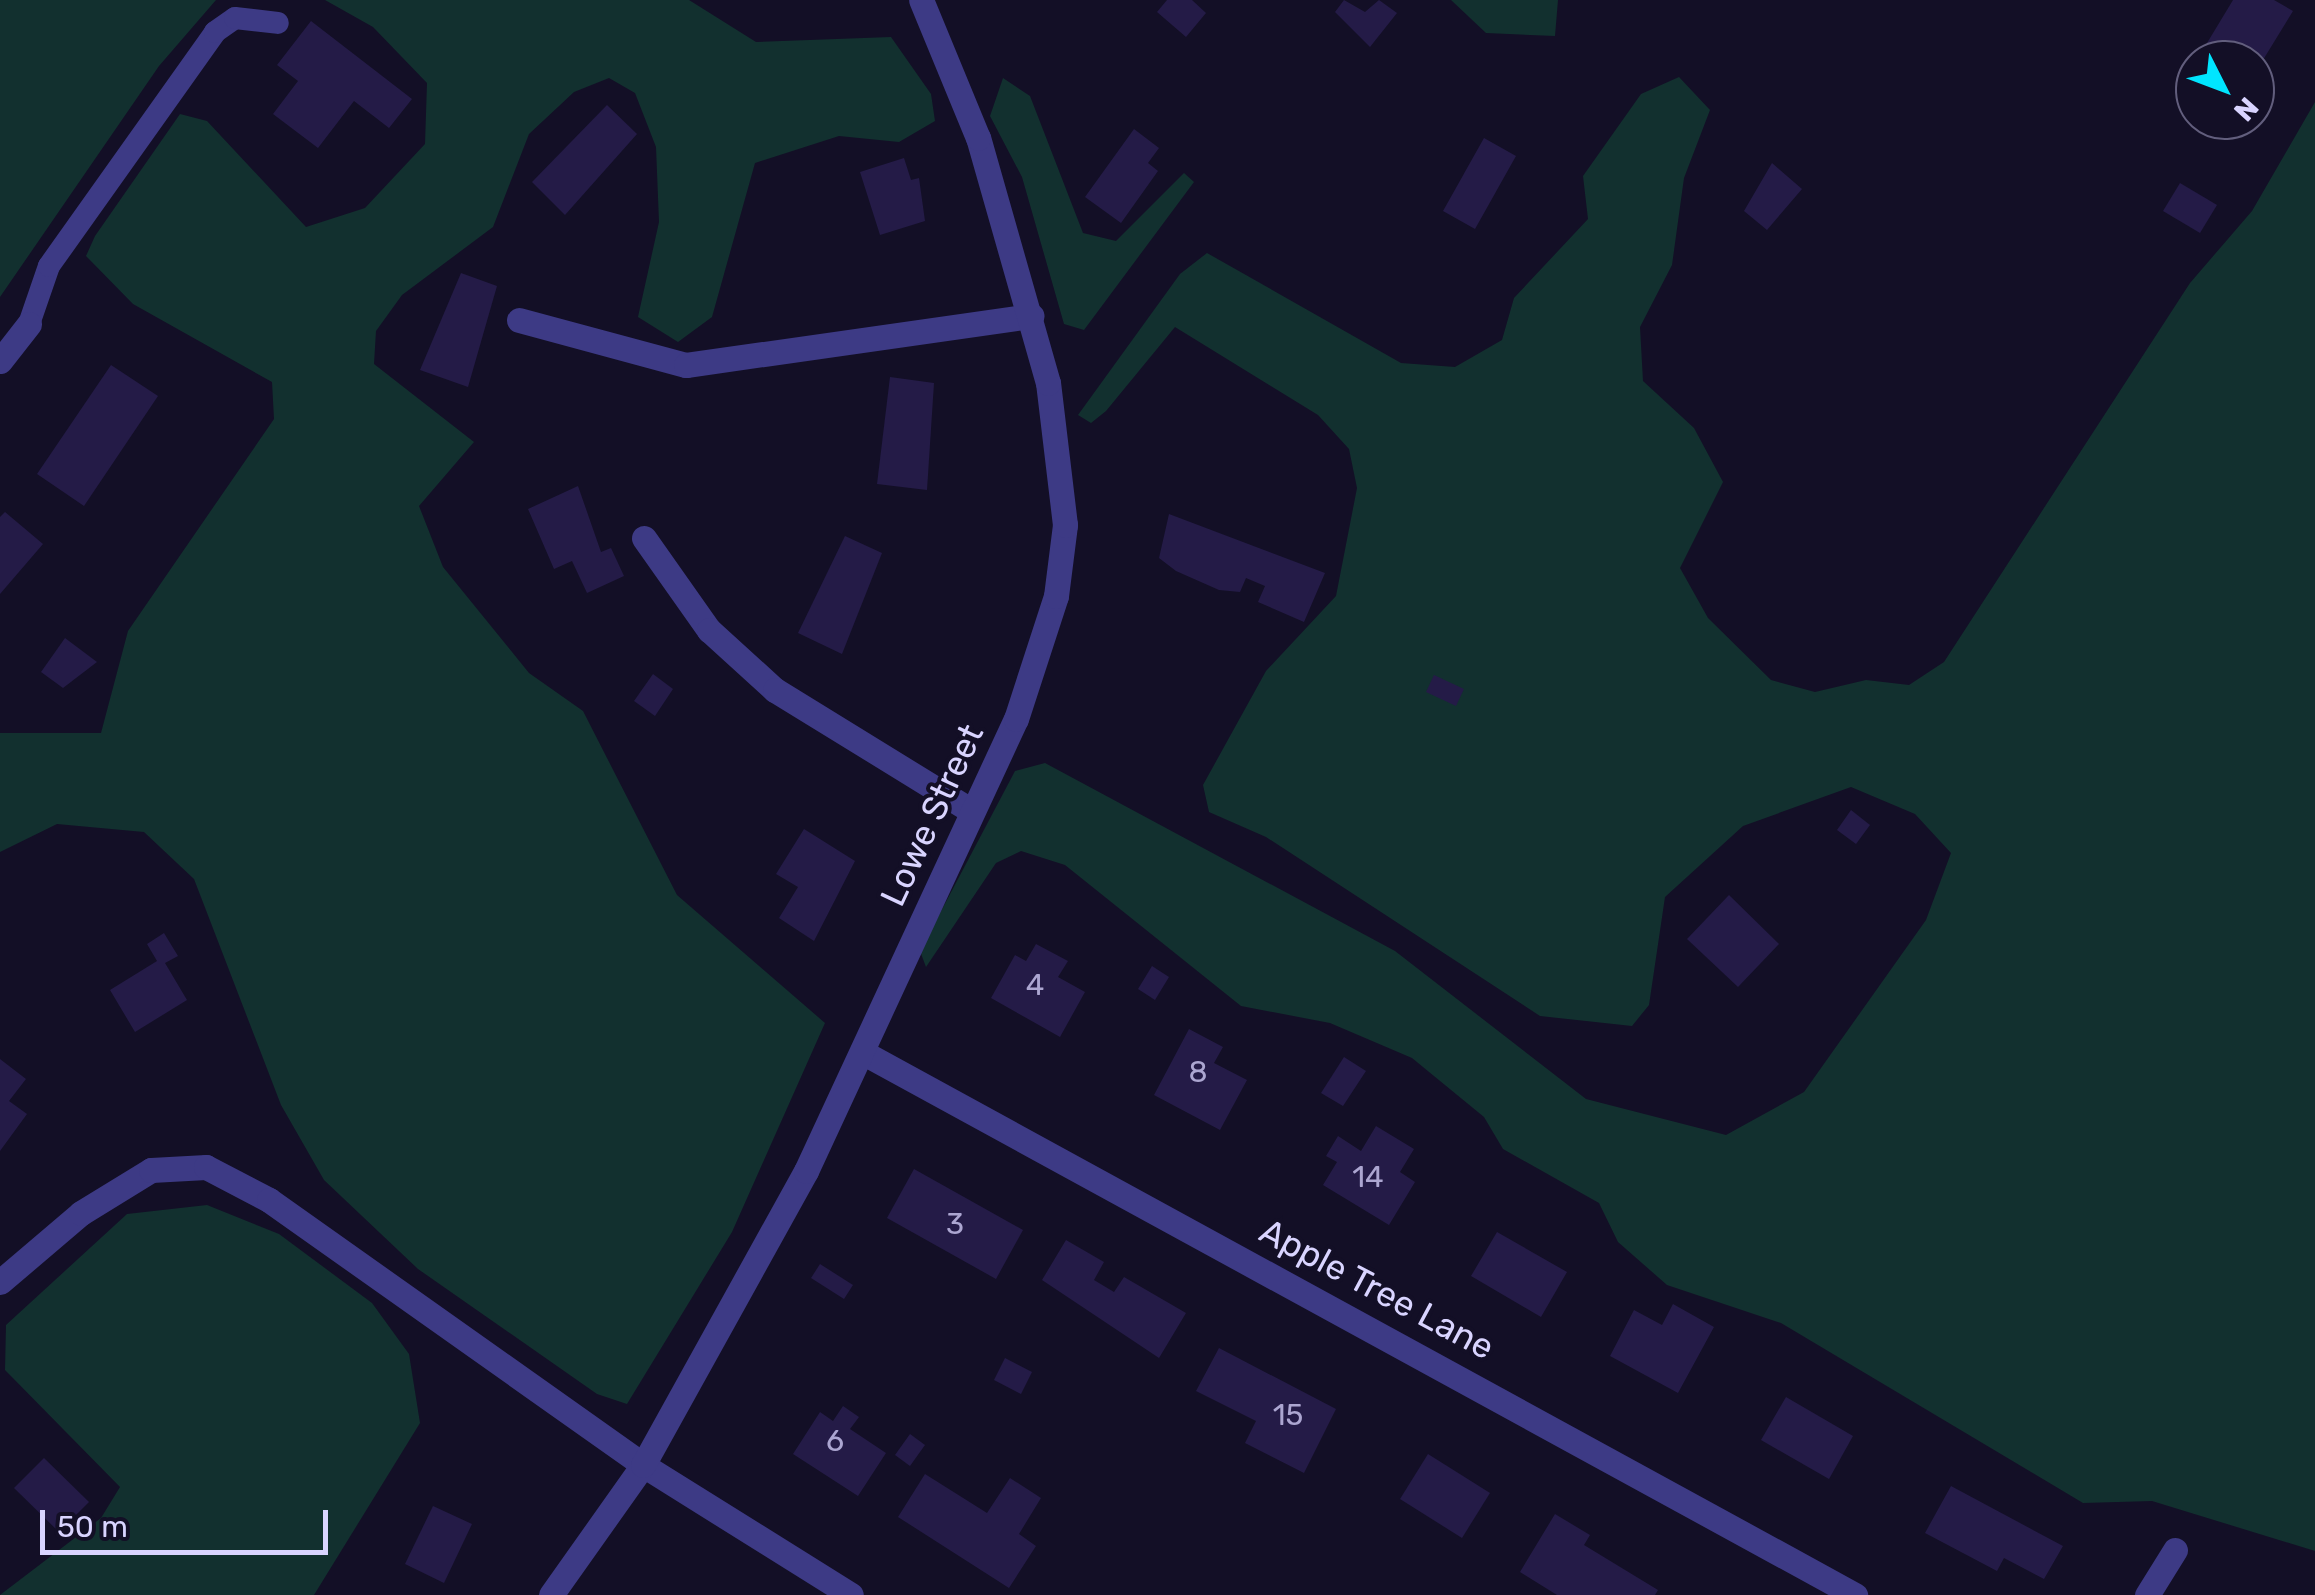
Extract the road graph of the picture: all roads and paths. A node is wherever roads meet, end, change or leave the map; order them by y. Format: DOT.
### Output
graph roads {
  1 [pos="922,0"];
  2 [pos="278,23"];
  3 [pos="1032,316"];
  4 [pos="519,320"];
  5 [pos="29,324"];
  6 [pos="0,361"];
  7 [pos="644,538"];
  8 [pos="970,810"];
  9 [pos="862,1052"];
  10 [pos="0,1282"];
  11 [pos="642,1466"];
  12 [pos="2175,1550"];
  13 [pos="551,1595"];
  14 [pos="851,1595"];
  15 [pos="1855,1595"];
  16 [pos="2147,1595"];
  1 -- 3 [label="street, Lowe Street"];
  2 -- 5 [label="lane"];
  3 -- 4 [label="street"];
  3 -- 8 [label="street, Lowe Street"];
  5 -- 6 [label="street"];
  7 -- 8 [label="street"];
  8 -- 9 [label="street, Lowe Street"];
  9 -- 11 [label="street, Lowe Street"];
  9 -- 15 [label="street, Apple Tree Lane"];
  10 -- 11 [label="street"];
  11 -- 13 [label="street, Lowe Street"];
  11 -- 14 [label="street"];
  12 -- 16 [label="street"];
}
